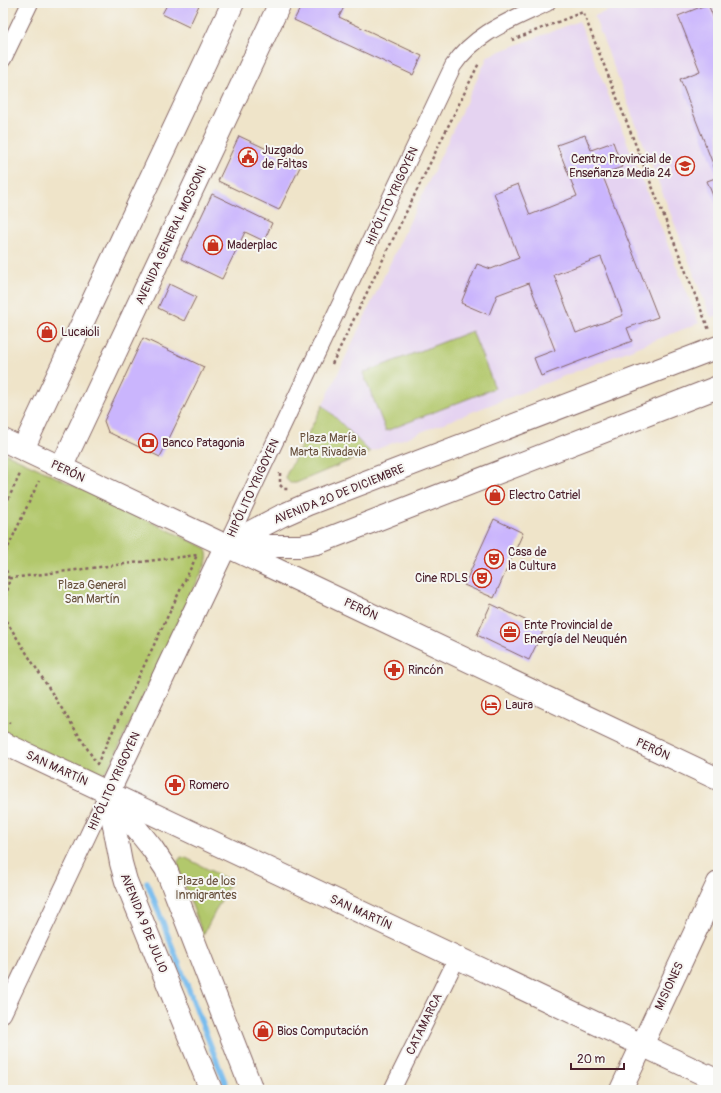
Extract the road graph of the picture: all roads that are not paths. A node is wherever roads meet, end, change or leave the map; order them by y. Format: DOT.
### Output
graph roads {
  1 [pos="30,3"];
  2 [pos="233,3"];
  3 [pos="280,3"];
  4 [pos="547,3"];
  5 [pos="3,59"];
  6 [pos="716,338"];
  7 [pos="718,387"];
  8 [pos="3,440"];
  9 [pos="19,459"];
  10 [pos="61,468"];
  11 [pos="226,546"];
  12 [pos="3,743"];
  13 [pos="718,779"];
  14 [pos="108,793"];
  15 [pos="718,883"];
  16 [pos="457,958"];
  17 [pos="3,1014"];
  18 [pos="642,1045"];
  19 [pos="718,1081"];
  20 [pos="212,1090"];
  21 [pos="252,1090"];
  22 [pos="392,1090"];
  23 [pos="621,1090"];
  1 -- 5 [label="street"];
  2 -- 9 [label="street"];
  3 -- 10 [label="street, AVENIDA GENERAL MOSCONI"];
  4 -- 11 [label="street, HIPÓLITO YRIGOYEN"];
  6 -- 11 [label="street, AVENIDA 20 DE DICIEMBRE"];
  7 -- 11 [label="street"];
  8 -- 9 [label="street, PERÓN"];
  9 -- 10 [label="street, PERÓN"];
  10 -- 11 [label="street, PERÓN"];
  11 -- 13 [label="street, PERÓN"];
  11 -- 14 [label="street, HIPÓLITO YRIGOYEN"];
  12 -- 14 [label="street, SAN MARTÍN"];
  14 -- 16 [label="street, SAN MARTÍN"];
  14 -- 17 [label="street, HIPÓLITO YRIGOYEN"];
  14 -- 20 [label="street, AVENIDA 9 DE JULIO"];
  14 -- 21 [label="street"];
  15 -- 18 [label="street, MISIONES"];
  16 -- 18 [label="street, SAN MARTÍN"];
  16 -- 22 [label="street, CATAMARCA"];
  18 -- 19 [label="street, SAN MARTÍN"];
  18 -- 23 [label="street, MISIONES"];
}
